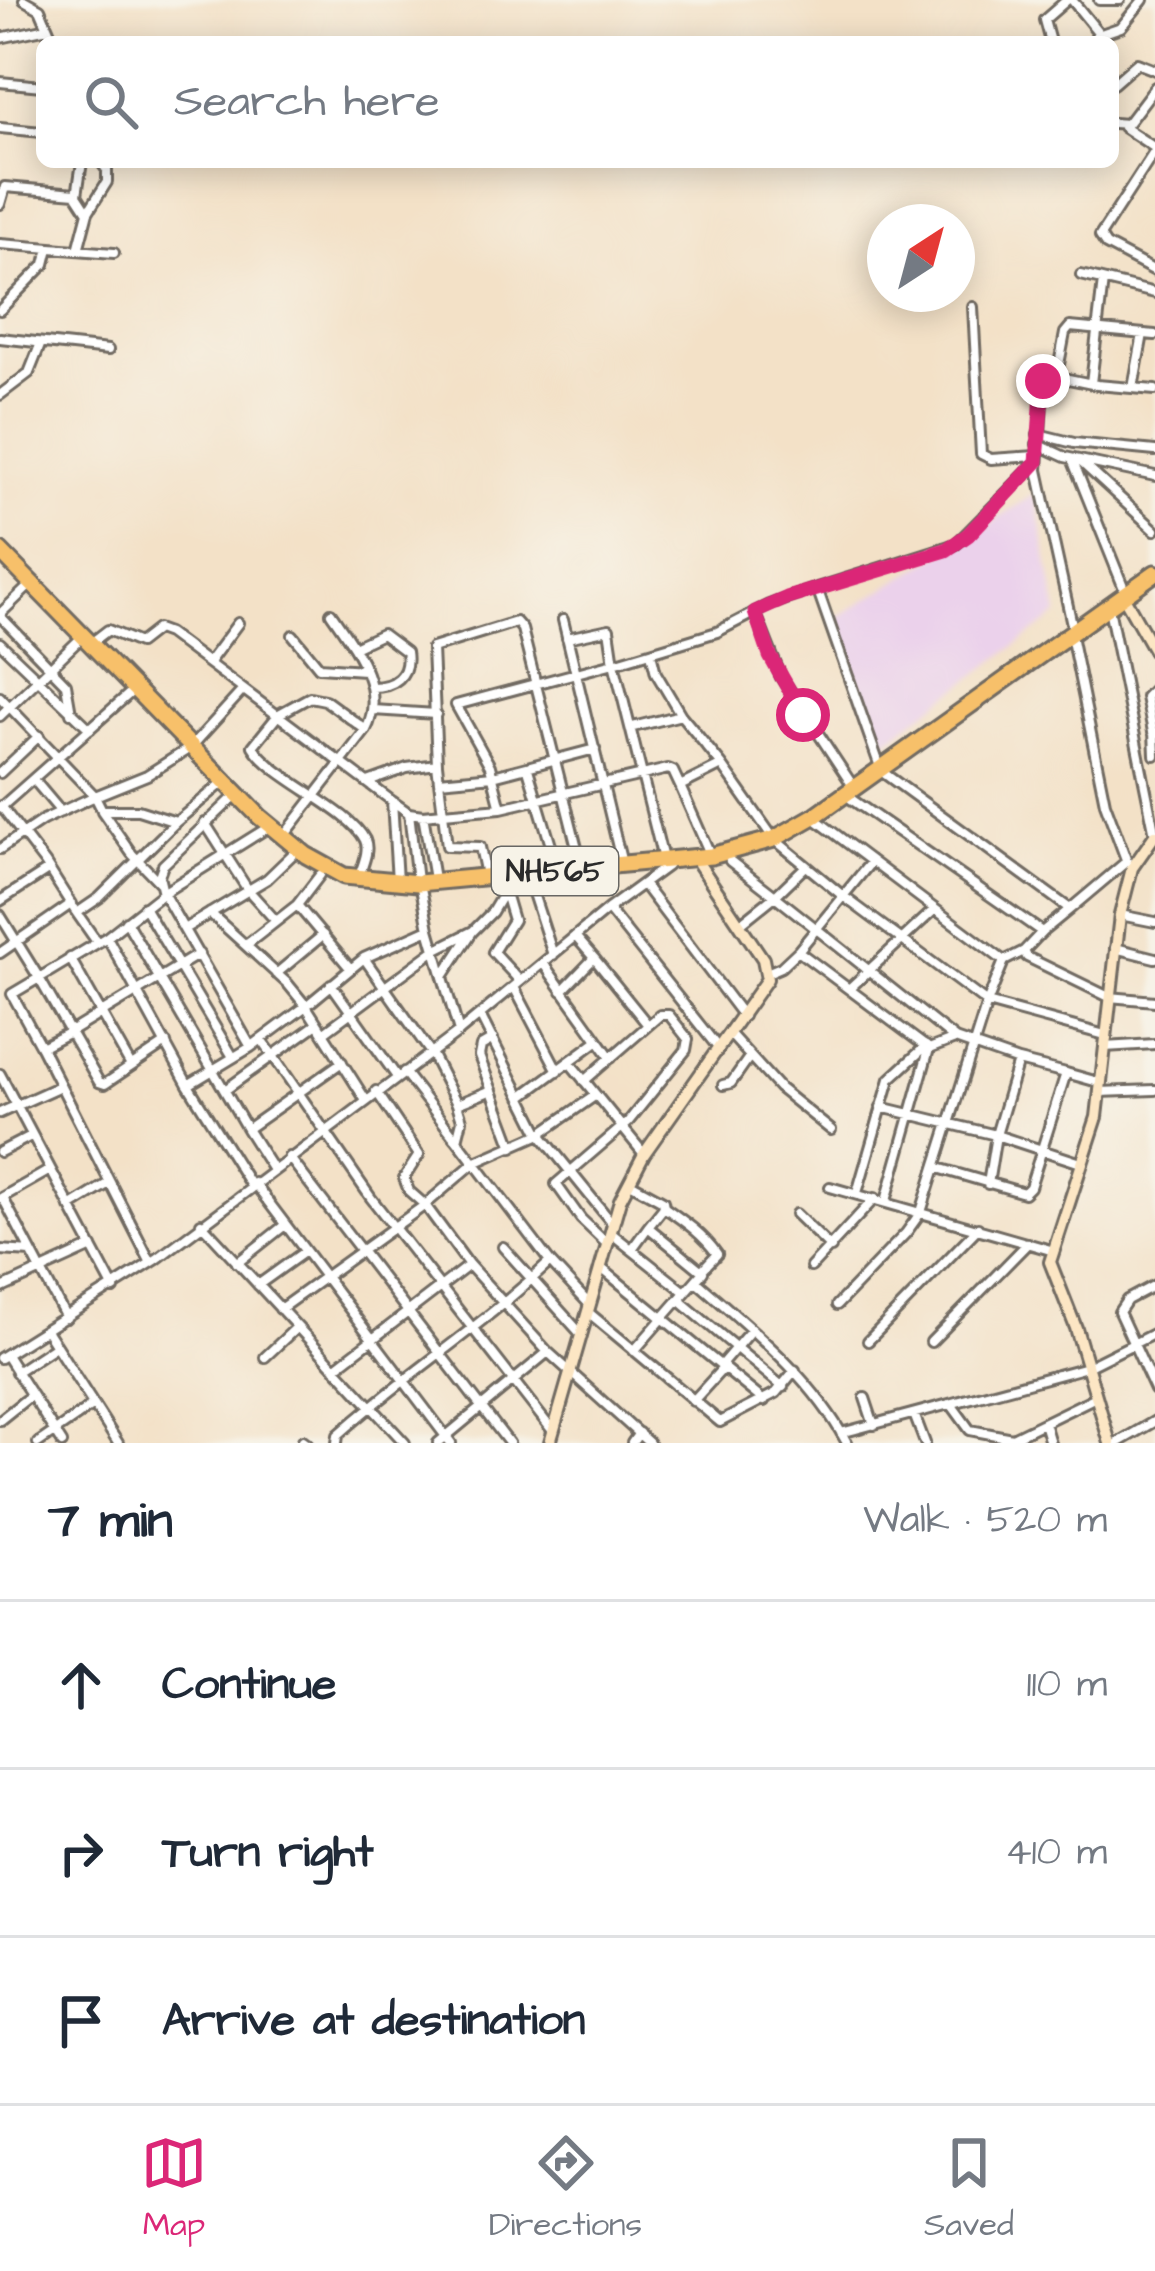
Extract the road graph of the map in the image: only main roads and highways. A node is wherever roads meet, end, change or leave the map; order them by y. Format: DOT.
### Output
graph roads {
  1 [pos="0,556"];
  2 [pos="1155,577"];
  3 [pos="1126,598"];
  4 [pos="1072,636"];
  5 [pos="84,642"];
  6 [pos="188,749"];
  7 [pos="853,793"];
  8 [pos="777,841"];
  9 [pos="705,860"];
  10 [pos="666,864"];
  11 [pos="424,884"];
  1 -- 5 [label="highway, NH565"];
  1 -- 5 [label="highway, NH565"];
  2 -- 3 [label="highway, NH565"];
  3 -- 4 [label="highway, NH565"];
  3 -- 4 [label="highway, NH565"];
  4 -- 7 [label="highway, NH565"];
  5 -- 6 [label="highway, NH565"];
  5 -- 6 [label="highway, NH565"];
  6 -- 11 [label="highway, NH565"];
  6 -- 11 [label="highway, NH565"];
  7 -- 8 [label="highway, NH565"];
  7 -- 8 [label="highway, NH565"];
  8 -- 9 [label="highway, NH565"];
  8 -- 9 [label="highway, NH565"];
  9 -- 10 [label="highway, NH565"];
  10 -- 11 [label="highway, NH565"];
  10 -- 11 [label="highway, NH565"];
}
